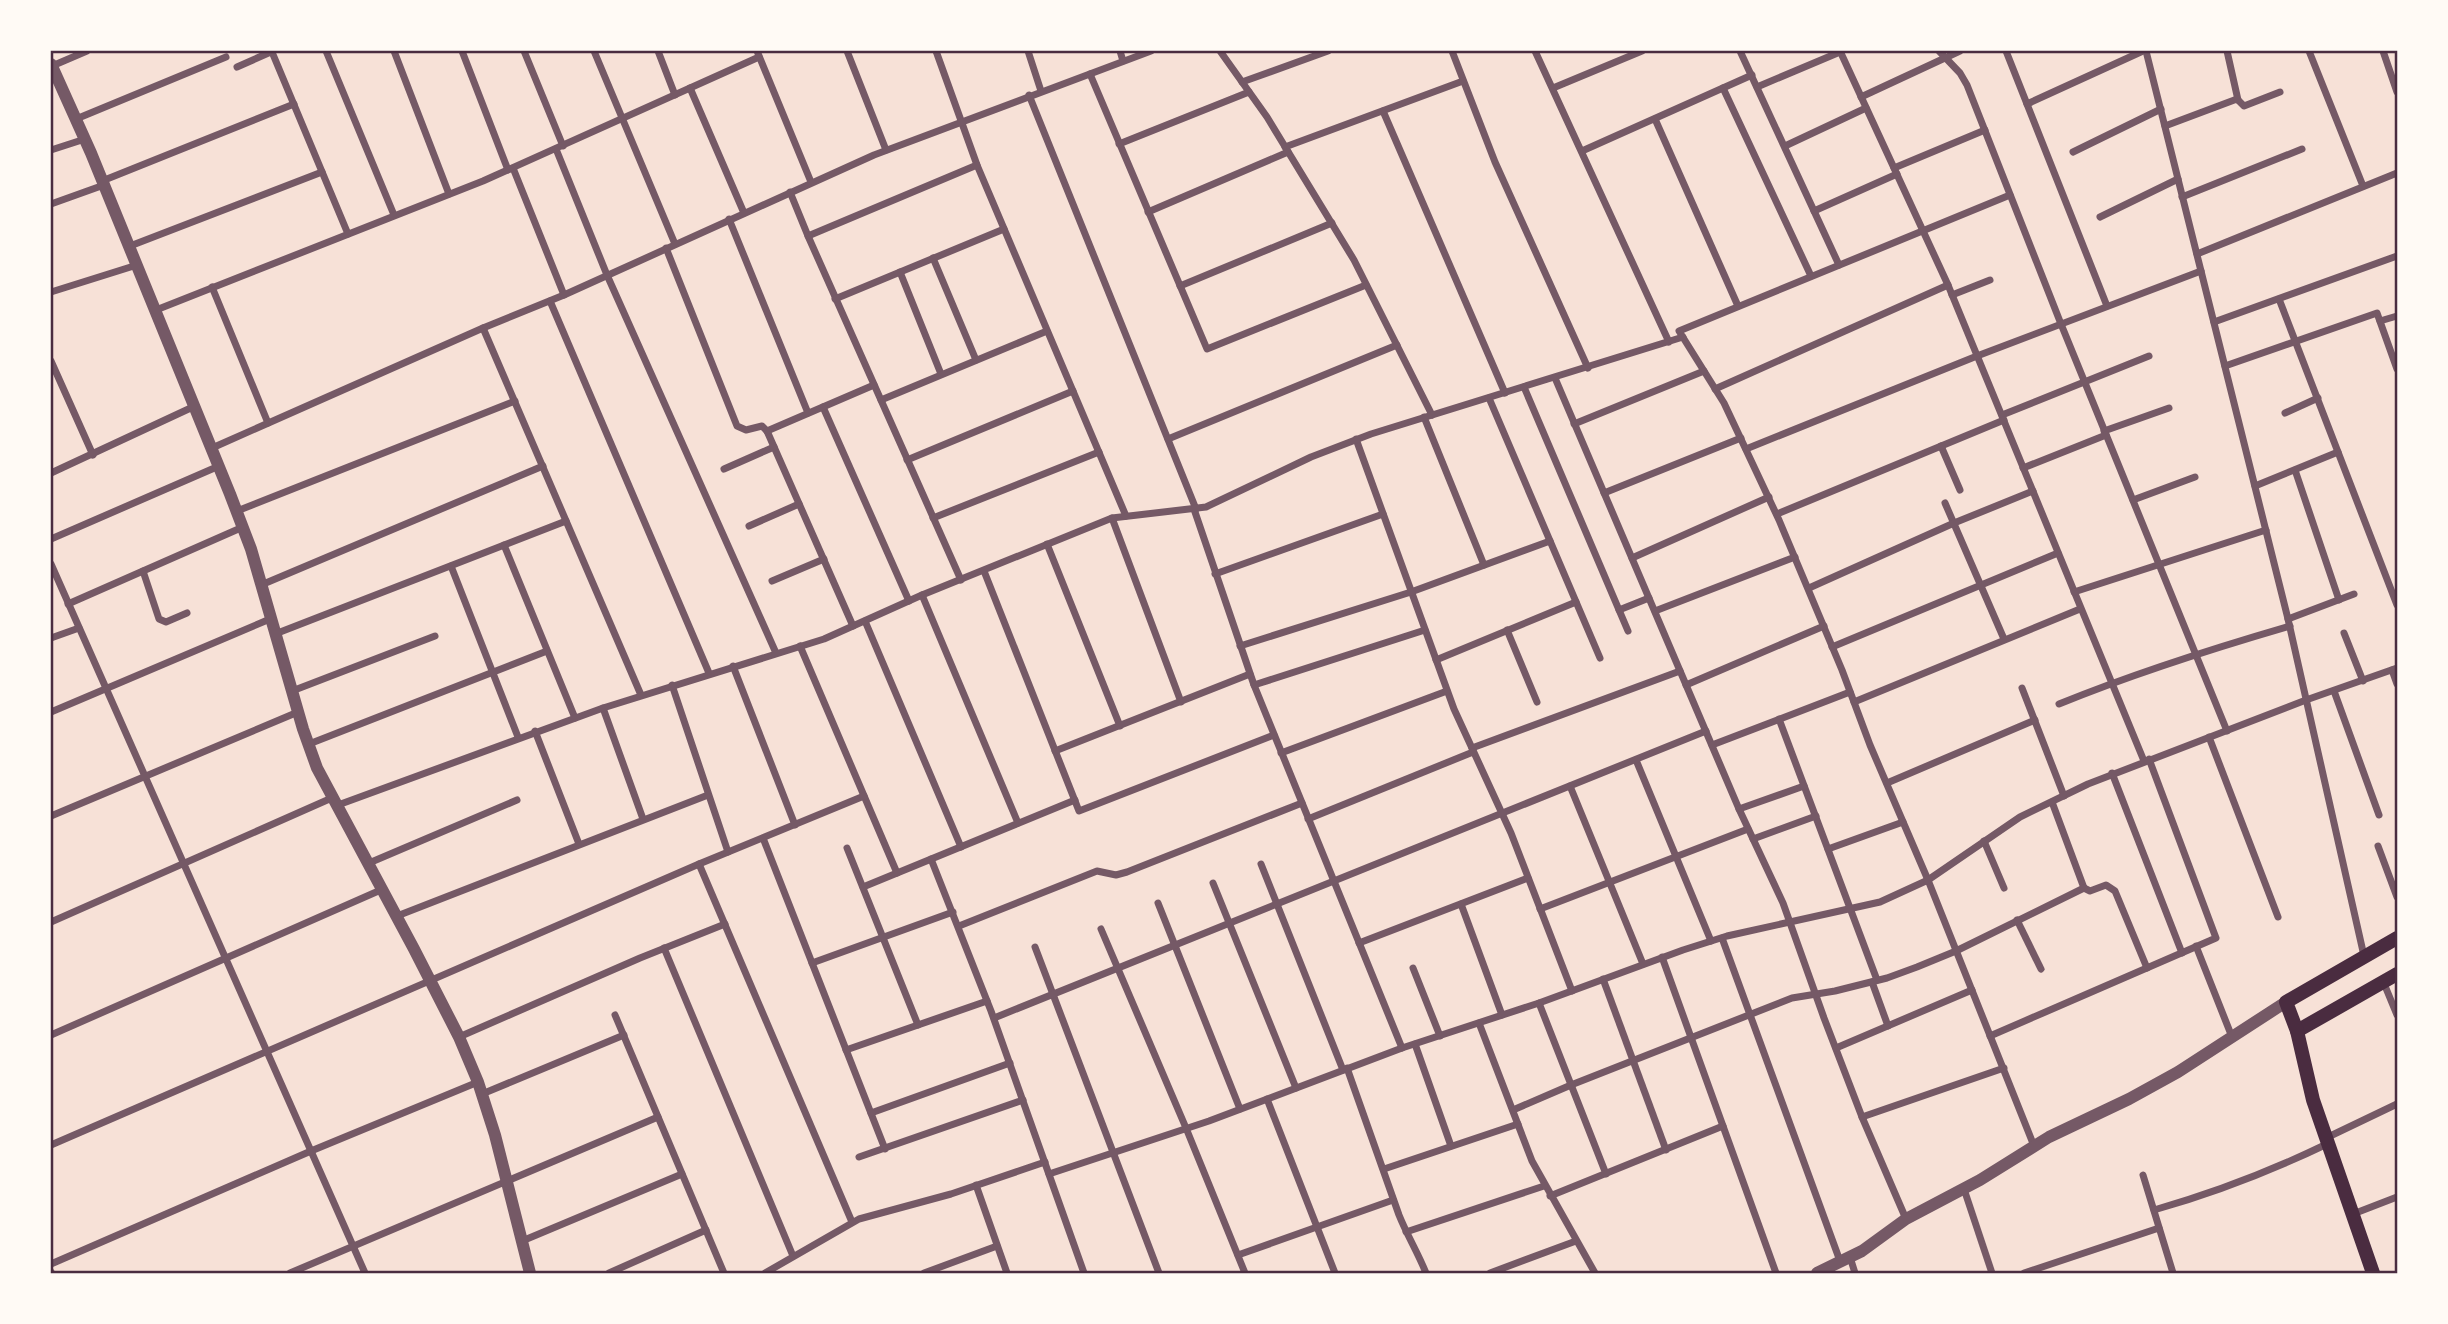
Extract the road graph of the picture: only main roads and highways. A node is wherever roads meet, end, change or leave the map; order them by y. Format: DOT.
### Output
graph roads {
  1 [pos="2397,938"];
  2 [pos="2397,974"];
  3 [pos="2297,1031"];
  4 [pos="2373,1273"];
  1 -- 3 [label="main road"];
  2 -- 3 [label="main road"];
  3 -- 4 [label="main road"];
}
